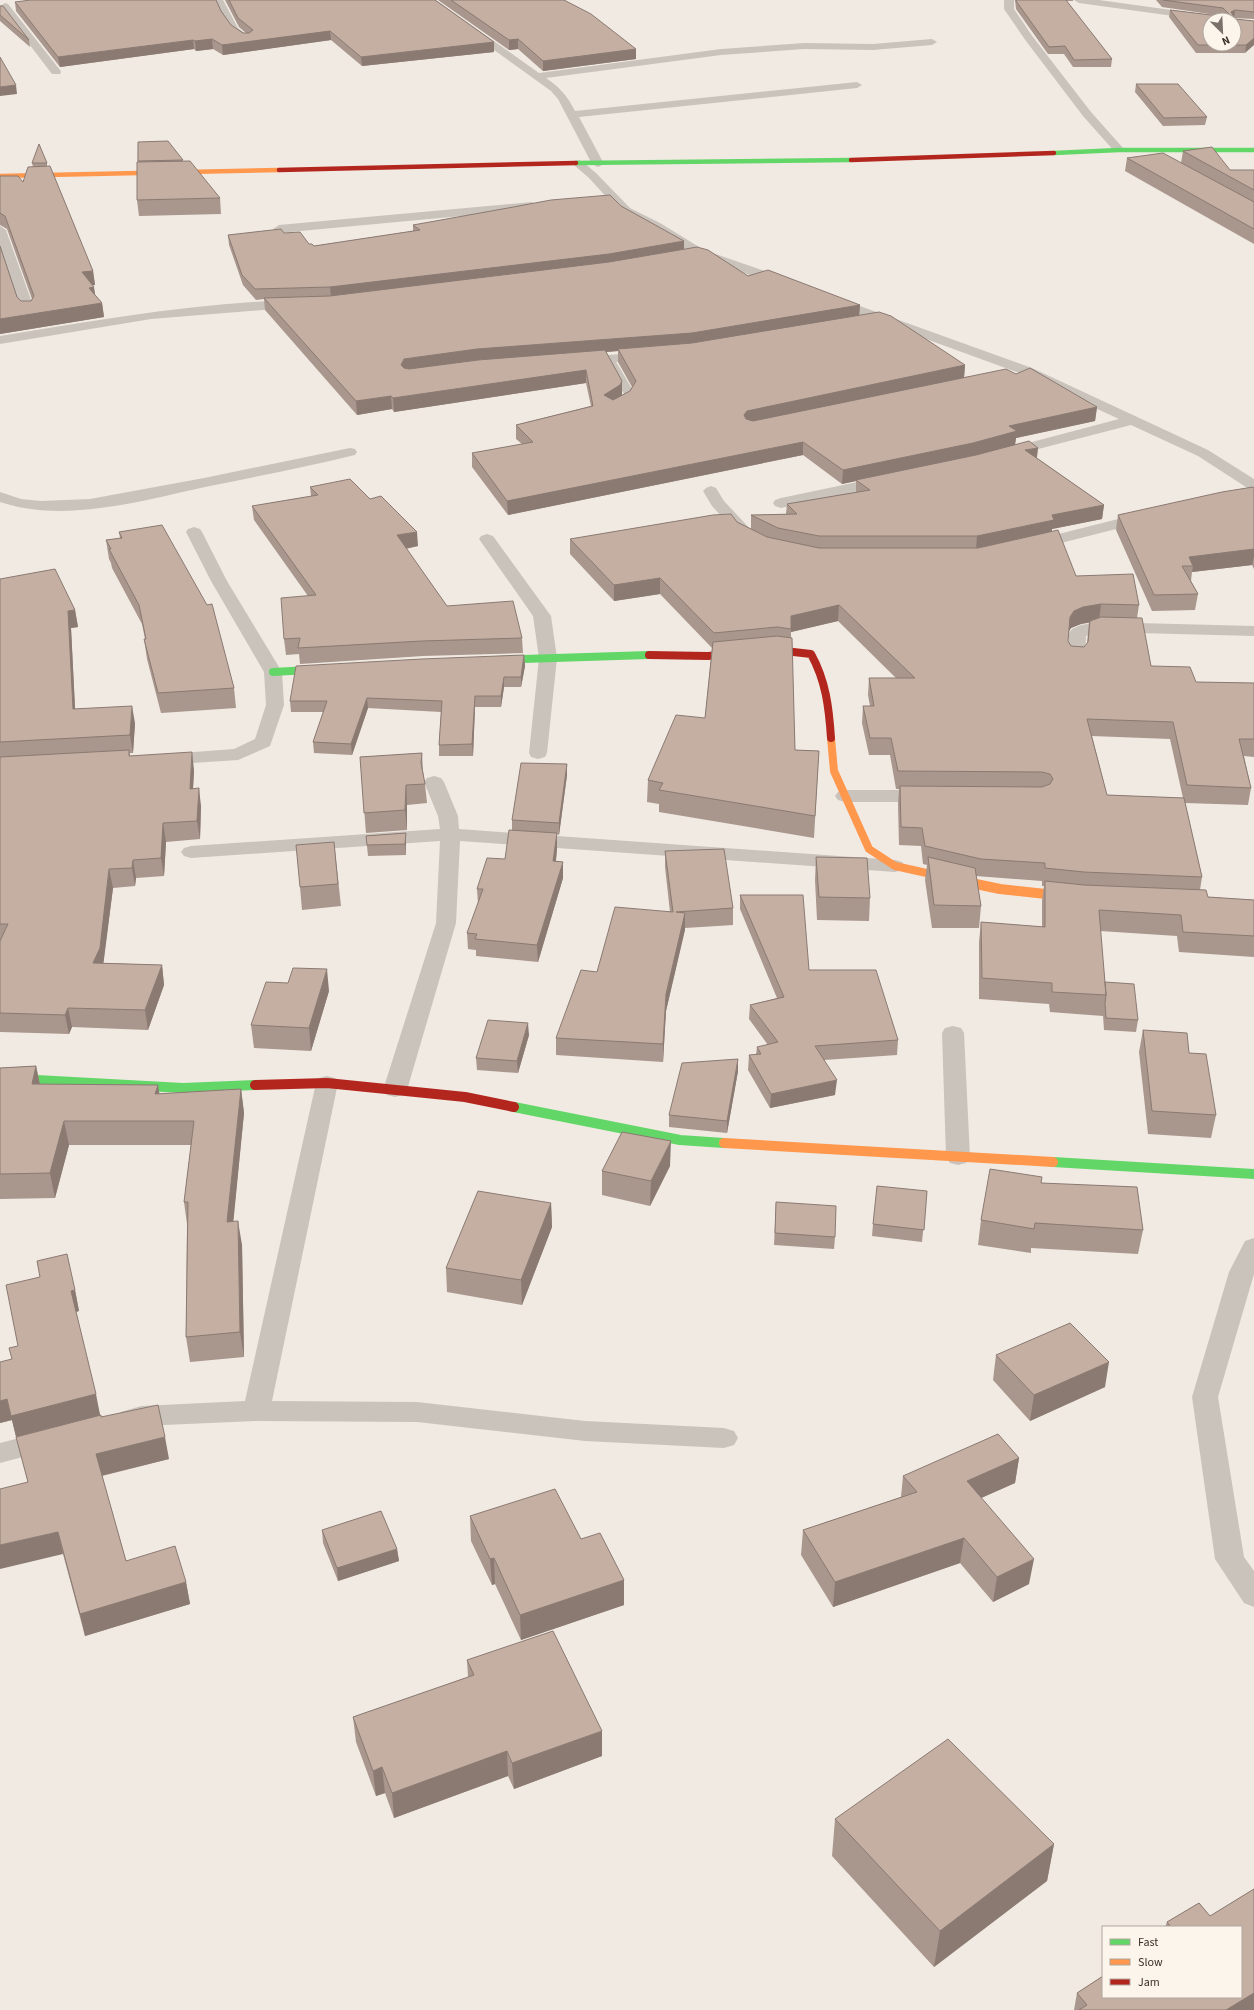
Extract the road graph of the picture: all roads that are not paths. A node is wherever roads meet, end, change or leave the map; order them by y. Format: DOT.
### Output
graph roads {
  1 [pos="218,0"];
  2 [pos="430,0"];
  3 [pos="1009,0"];
  4 [pos="1080,0"];
  5 [pos="17,3"];
  6 [pos="2,6"];
  7 [pos="1202,17"];
  8 [pos="247,39"];
  9 [pos="932,42"];
  10 [pos="56,72"];
  11 [pos="536,76"];
  12 [pos="857,85"];
  13 [pos="572,115"];
  14 [pos="1119,150"];
  15 [pos="1254,150"];
  16 [pos="1143,151"];
  17 [pos="1164,162"];
  18 [pos="578,163"];
  19 [pos="598,164"];
  20 [pos="0,176"];
  21 [pos="614,199"];
  22 [pos="599,200"];
  23 [pos="546,205"];
  24 [pos="279,229"];
  25 [pos="0,230"];
  26 [pos="700,253"];
  27 [pos="680,257"];
  28 [pos="797,287"];
  29 [pos="818,295"];
  30 [pos="309,304"];
  31 [pos="28,311"];
  32 [pos="880,319"];
  33 [pos="856,323"];
  34 [pos="0,340"];
  35 [pos="662,355"];
  36 [pos="609,358"];
  37 [pos="569,362"];
  38 [pos="1027,372"];
  39 [pos="1004,377"];
  40 [pos="612,409"];
  41 [pos="1134,420"];
  42 [pos="350,452"];
  43 [pos="997,456"];
  44 [pos="897,478"];
  45 [pos="1254,486"];
  46 [pos="710,491"];
  47 [pos="0,497"];
  48 [pos="781,503"];
  49 [pos="1162,514"];
  50 [pos="194,532"];
  51 [pos="487,539"];
  52 [pos="761,543"];
  53 [pos="1022,548"];
  54 [pos="1254,631"];
  55 [pos="548,658"];
  56 [pos="1076,658"];
  57 [pos="486,660"];
  58 [pos="336,668"];
  59 [pos="273,672"];
  60 [pos="538,754"];
  61 [pos="143,760"];
  62 [pos="434,782"];
  63 [pos="845,796"];
  64 [pos="947,796"];
  65 [pos="450,834"];
  66 [pos="191,852"];
  67 [pos="895,866"];
  68 [pos="1081,898"];
  69 [pos="953,1033"];
  70 [pos="0,1078"];
  71 [pos="327,1082"];
  72 [pos="395,1090"];
  73 [pos="958,1157"];
  74 [pos="1254,1174"];
  75 [pos="1254,1247"];
  76 [pos="256,1411"];
  77 [pos="104,1426"];
  78 [pos="67,1436"];
  79 [pos="724,1438"];
  80 [pos="0,1453"];
  81 [pos="1254,1595"];
  1 -- 8 [label="street"];
  2 -- 11 [label="street"];
  3 -- 14 [label="street"];
  4 -- 7 [label="street"];
  5 -- 6 [label="street"];
  6 -- 10 [label="street"];
  9 -- 11 [label="street"];
  11 -- 13 [label="street"];
  12 -- 13 [label="street"];
  13 -- 19 [label="street"];
  14 -- 16 [label="street"];
  14 -- 19 [label="street"];
  15 -- 16 [label="street"];
  16 -- 17 [label="street"];
  18 -- 19 [label="street"];
  18 -- 20 [label="street"];
  18 -- 21 [label="street"];
  21 -- 22 [label="street"];
  21 -- 26 [label="street"];
  23 -- 24 [label="street"];
  25 -- 31 [label="street"];
  26 -- 27 [label="street"];
  26 -- 28 [label="street"];
  29 -- 32 [label="street"];
  30 -- 34 [label="street"];
  32 -- 33 [label="street"];
  32 -- 38 [label="street"];
  35 -- 36 [label="street"];
  36 -- 37 [label="street"];
  36 -- 40 [label="lane"];
  38 -- 39 [label="street"];
  38 -- 41 [label="street"];
  41 -- 43 [label="street"];
  41 -- 45 [label="street"];
  42 -- 47 [label="street"];
  44 -- 48 [label="street"];
  46 -- 52 [label="street"];
  49 -- 53 [label="street"];
  50 -- 59 [label="street"];
  51 -- 55 [label="street"];
  54 -- 56 [label="street"];
  55 -- 57 [label="street"];
  55 -- 60 [label="street"];
  55 -- 63 [label="street"];
  58 -- 59 [label="street"];
  59 -- 61 [label="street"];
  62 -- 65 [label="street"];
  63 -- 64 [label="street"];
  63 -- 67 [label="street"];
  65 -- 66 [label="street"];
  65 -- 67 [label="street"];
  65 -- 72 [label="street"];
  67 -- 68 [label="street"];
  69 -- 73 [label="street"];
  70 -- 71 [label="street"];
  71 -- 72 [label="street"];
  71 -- 76 [label="street"];
  72 -- 73 [label="street"];
  73 -- 74 [label="street"];
  75 -- 81 [label="street"];
  76 -- 77 [label="street"];
  76 -- 79 [label="street"];
  78 -- 80 [label="street"];
}
